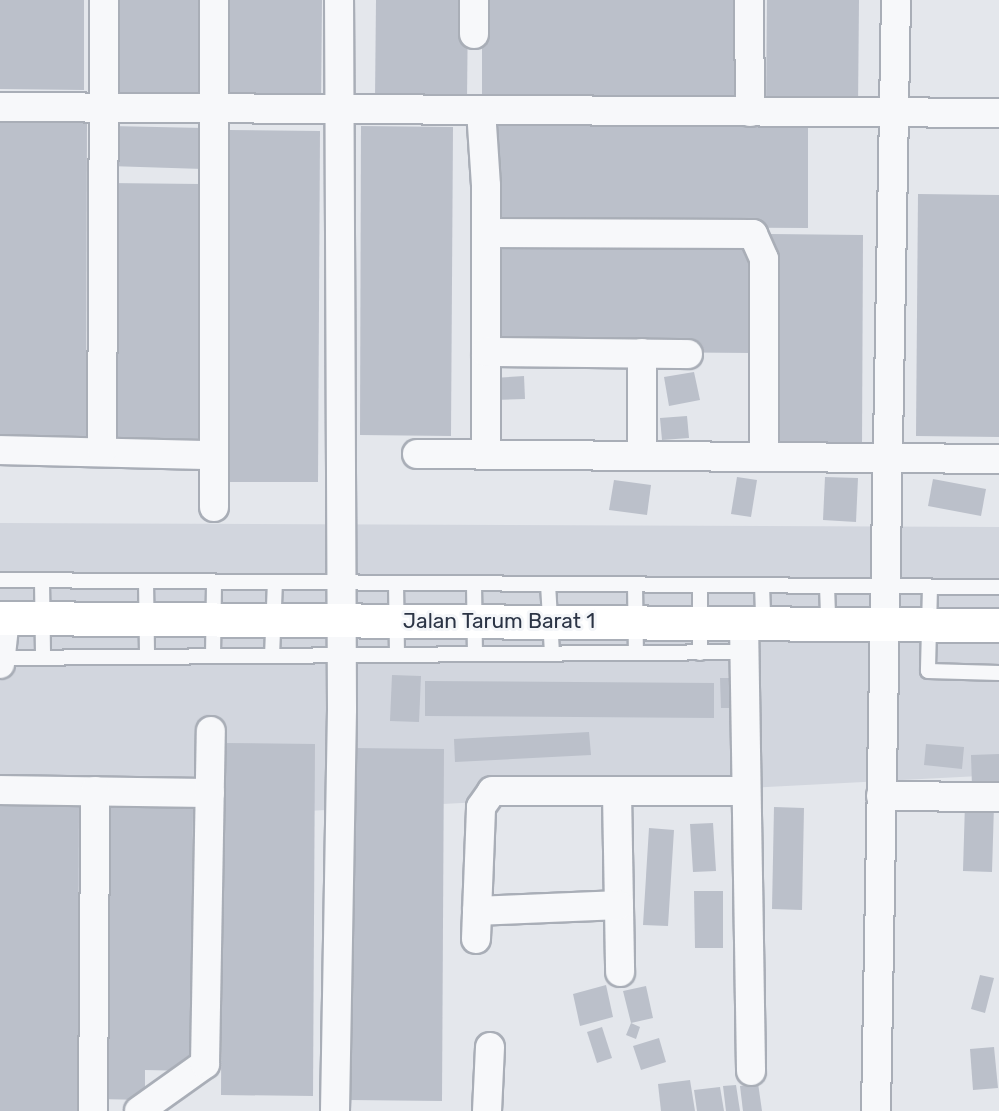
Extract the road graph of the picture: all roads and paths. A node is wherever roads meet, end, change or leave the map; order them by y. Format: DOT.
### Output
graph roads {
  1 [pos="104,0"];
  2 [pos="214,0"];
  3 [pos="339,0"];
  4 [pos="474,0"];
  5 [pos="749,0"];
  6 [pos="896,0"];
  7 [pos="474,34"];
  8 [pos="0,107"];
  9 [pos="104,108"];
  10 [pos="214,109"];
  11 [pos="337,109"];
  12 [pos="481,110"];
  13 [pos="750,112"];
  14 [pos="894,112"];
  15 [pos="999,113"];
  16 [pos="486,233"];
  17 [pos="486,352"];
  18 [pos="642,353"];
  19 [pos="688,354"];
  20 [pos="0,450"];
  21 [pos="102,451"];
  22 [pos="417,454"];
  23 [pos="211,455"];
  24 [pos="486,455"];
  25 [pos="642,456"];
  26 [pos="764,457"];
  27 [pos="887,458"];
  28 [pos="999,459"];
  29 [pos="214,507"];
  30 [pos="0,580"];
  31 [pos="42,581"];
  32 [pos="146,581"];
  33 [pos="214,582"];
  34 [pos="275,582"];
  35 [pos="342,583"];
  36 [pos="396,583"];
  37 [pos="474,584"];
  38 [pos="548,584"];
  39 [pos="635,585"];
  40 [pos="700,585"];
  41 [pos="762,585"];
  42 [pos="828,586"];
  43 [pos="885,586"];
  44 [pos="930,587"];
  45 [pos="999,588"];
  46 [pos="2,618"];
  47 [pos="42,619"];
  48 [pos="147,619"];
  49 [pos="213,620"];
  50 [pos="273,620"];
  51 [pos="342,620"];
  52 [pos="397,621"];
  53 [pos="475,621"];
  54 [pos="549,622"];
  55 [pos="828,623"];
  56 [pos="884,624"];
  57 [pos="927,624"];
  58 [pos="999,624"];
  59 [pos="750,633"];
  60 [pos="636,638"];
  61 [pos="700,638"];
  62 [pos="475,654"];
  63 [pos="552,654"];
  64 [pos="342,655"];
  65 [pos="397,655"];
  66 [pos="213,656"];
  67 [pos="272,656"];
  68 [pos="43,657"];
  69 [pos="147,657"];
  70 [pos="1,661"];
  71 [pos="999,673"];
  72 [pos="211,731"];
  73 [pos="0,790"];
  74 [pos="95,791"];
  75 [pos="746,791"];
  76 [pos="210,793"];
  77 [pos="617,793"];
  78 [pos="881,796"];
  79 [pos="999,797"];
  80 [pos="619,905"];
  81 [pos="477,911"];
  82 [pos="476,939"];
  83 [pos="620,972"];
  84 [pos="490,1047"];
  85 [pos="751,1071"];
  86 [pos="93,1111"];
  87 [pos="138,1111"];
  88 [pos="335,1111"];
  89 [pos="487,1111"];
  90 [pos="876,1111"];
  1 -- 9 [label="street"];
  2 -- 10 [label="street"];
  3 -- 11 [label="street"];
  4 -- 7 [label="street"];
  5 -- 13 [label="street"];
  6 -- 14 [label="street"];
  8 -- 9 [label="street"];
  9 -- 10 [label="street"];
  9 -- 21 [label="street"];
  10 -- 11 [label="street"];
  10 -- 23 [label="street"];
  11 -- 12 [label="street"];
  11 -- 35 [label="street"];
  12 -- 13 [label="street"];
  12 -- 16 [label="street"];
  13 -- 14 [label="street"];
  14 -- 15 [label="street"];
  14 -- 27 [label="street"];
  16 -- 17 [label="street"];
  16 -- 26 [label="street"];
  17 -- 18 [label="street"];
  17 -- 24 [label="street"];
  18 -- 19 [label="street"];
  18 -- 25 [label="street"];
  20 -- 21 [label="street"];
  21 -- 23 [label="street"];
  22 -- 24 [label="street"];
  23 -- 29 [label="street"];
  24 -- 25 [label="street"];
  25 -- 26 [label="street"];
  26 -- 27 [label="street"];
  27 -- 28 [label="street"];
  27 -- 43 [label="street"];
  30 -- 31 [label="lane"];
  31 -- 32 [label="lane"];
  31 -- 47 [label="lane"];
  32 -- 33 [label="lane"];
  32 -- 48 [label="lane"];
  33 -- 34 [label="lane"];
  33 -- 49 [label="lane"];
  34 -- 35 [label="lane"];
  34 -- 50 [label="lane"];
  35 -- 36 [label="lane"];
  35 -- 51 [label="street"];
  36 -- 37 [label="lane"];
  36 -- 52 [label="lane"];
  37 -- 38 [label="lane"];
  37 -- 53 [label="lane"];
  38 -- 39 [label="lane"];
  38 -- 54 [label="lane"];
  39 -- 40 [label="lane"];
  39 -- 60 [label="lane"];
  40 -- 41 [label="lane"];
  40 -- 61 [label="lane"];
  41 -- 42 [label="lane"];
  41 -- 59 [label="lane"];
  42 -- 43 [label="lane"];
  42 -- 55 [label="lane"];
  43 -- 44 [label="lane"];
  43 -- 56 [label="street"];
  44 -- 45 [label="lane"];
  44 -- 57 [label="lane"];
  46 -- 47 [label="street, Jalan Tarum Barat 1"];
  46 -- 70 [label="street"];
  47 -- 48 [label="street, Jalan Tarum Barat 1"];
  47 -- 68 [label="lane"];
  48 -- 49 [label="street, Jalan Tarum Barat 1"];
  48 -- 69 [label="lane"];
  49 -- 50 [label="street, Jalan Tarum Barat 1"];
  49 -- 66 [label="lane"];
  50 -- 51 [label="street, Jalan Tarum Barat 1"];
  50 -- 67 [label="lane"];
  51 -- 52 [label="street, Jalan Tarum Barat 1"];
  51 -- 64 [label="street"];
  52 -- 53 [label="street, Jalan Tarum Barat 1"];
  52 -- 65 [label="lane"];
  53 -- 54 [label="street, Jalan Tarum Barat 1"];
  53 -- 62 [label="lane"];
  54 -- 60 [label="street, Jalan Tarum Barat 1"];
  54 -- 63 [label="lane"];
  55 -- 56 [label="street, Jalan Tarum Barat 1"];
  55 -- 59 [label="street, Jalan Tarum Barat 1"];
  56 -- 57 [label="street, Jalan Tarum Barat 1"];
  56 -- 78 [label="street"];
  57 -- 58 [label="street, Jalan Tarum Barat 1"];
  57 -- 71 [label="lane"];
  59 -- 61 [label="street, Jalan Tarum Barat 1"];
  59 -- 75 [label="street"];
  60 -- 61 [label="street, Jalan Tarum Barat 1"];
  60 -- 63 [label="lane"];
  62 -- 63 [label="lane"];
  62 -- 65 [label="lane"];
  64 -- 65 [label="lane"];
  64 -- 67 [label="lane"];
  64 -- 88 [label="street"];
  66 -- 67 [label="lane"];
  66 -- 69 [label="lane"];
  68 -- 69 [label="lane"];
  68 -- 70 [label="lane"];
  72 -- 76 [label="street"];
  73 -- 74 [label="street"];
  74 -- 76 [label="street"];
  74 -- 86 [label="street"];
  75 -- 77 [label="street"];
  75 -- 85 [label="street"];
  76 -- 87 [label="street"];
  77 -- 80 [label="street"];
  77 -- 81 [label="street"];
  78 -- 79 [label="street"];
  78 -- 90 [label="street"];
  80 -- 81 [label="street"];
  80 -- 83 [label="street"];
  81 -- 82 [label="street"];
  84 -- 89 [label="street"];
}
